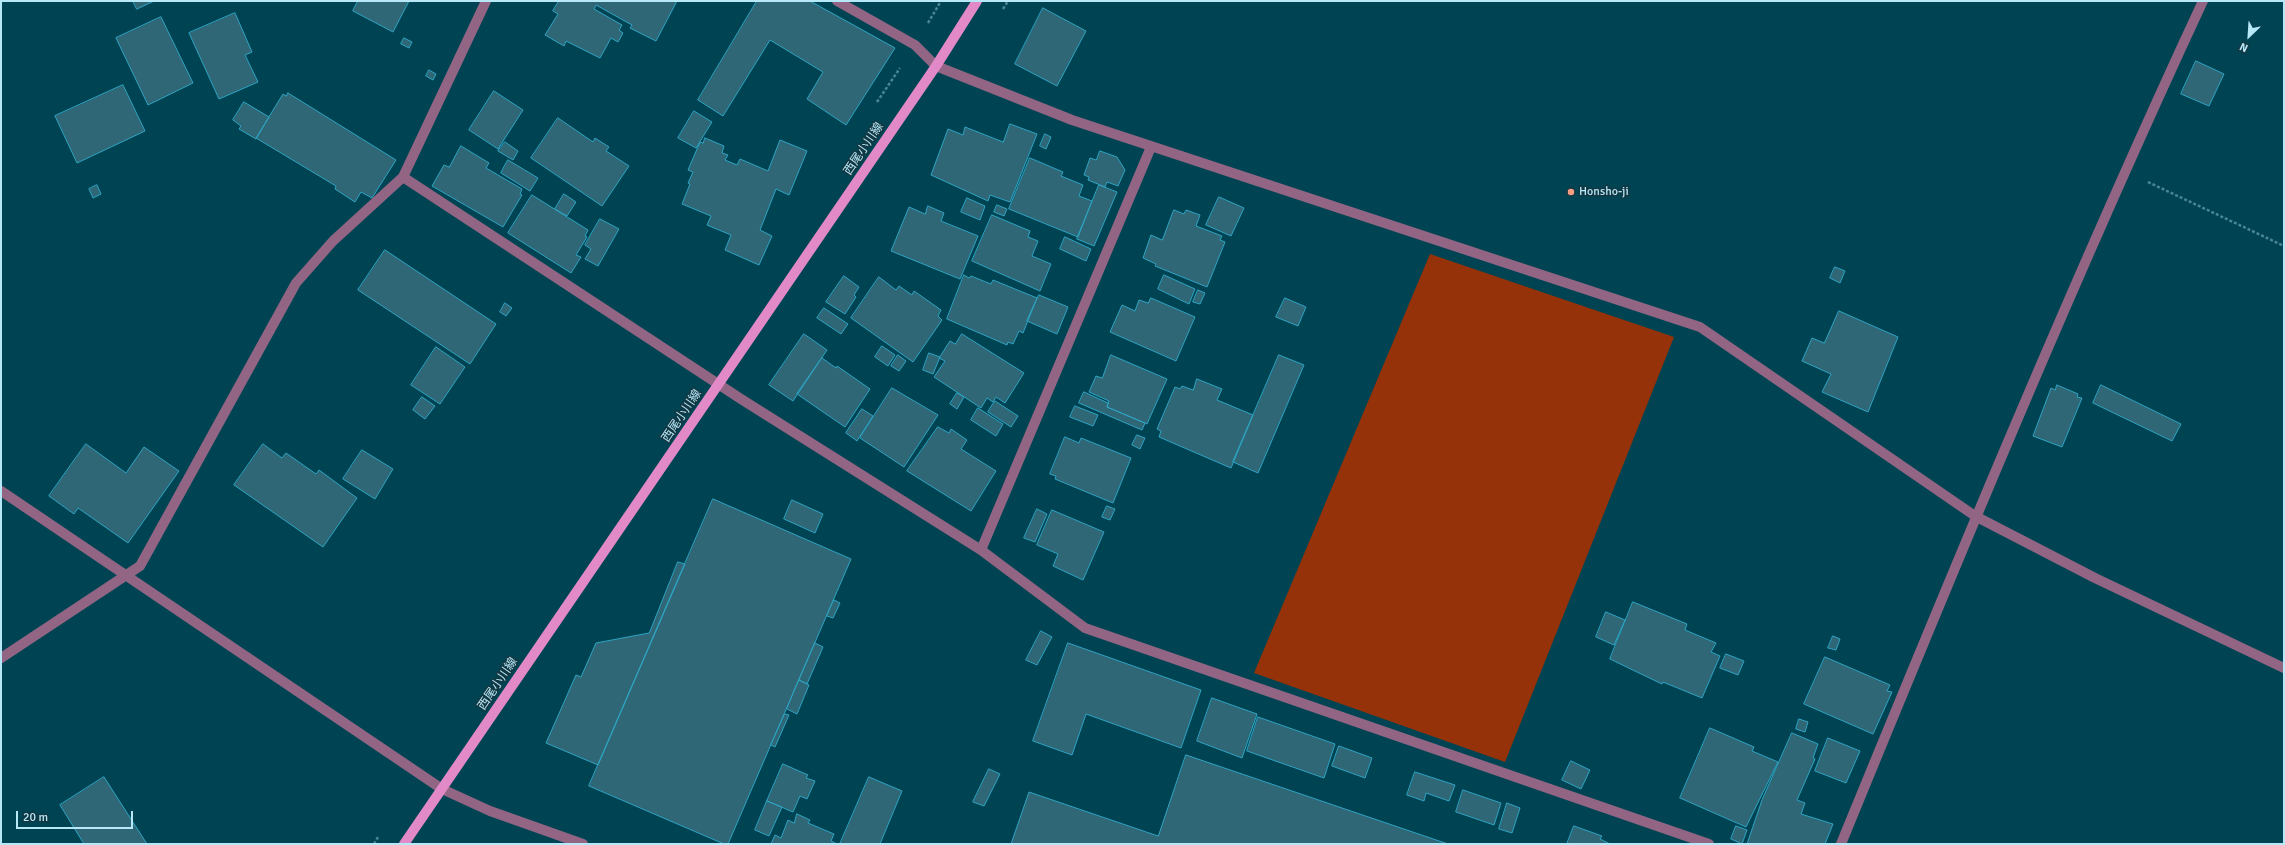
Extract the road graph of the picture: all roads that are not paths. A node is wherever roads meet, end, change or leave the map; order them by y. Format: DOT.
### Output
graph roads {
  1 [pos="486,1"];
  2 [pos="837,1"];
  3 [pos="977,1"];
  4 [pos="2203,1"];
  5 [pos="936,66"];
  6 [pos="1151,147"];
  7 [pos="403,177"];
  8 [pos="720,384"];
  9 [pos="1,490"];
  10 [pos="1975,516"];
  11 [pos="982,550"];
  12 [pos="126,577"];
  13 [pos="1,658"];
  14 [pos="2284,668"];
  15 [pos="442,789"];
  16 [pos="404,844"];
  17 [pos="583,844"];
  18 [pos="1709,844"];
  19 [pos="1841,844"];
  1 -- 7 [label="street"];
  2 -- 5 [label="street"];
  3 -- 5 [label="main road, 西尾小川線"];
  4 -- 10 [label="street"];
  5 -- 6 [label="street"];
  5 -- 8 [label="main road, 西尾小川線"];
  6 -- 10 [label="street"];
  6 -- 11 [label="street"];
  7 -- 8 [label="street"];
  7 -- 12 [label="street"];
  8 -- 11 [label="street"];
  8 -- 15 [label="main road, 西尾小川線"];
  9 -- 12 [label="street"];
  10 -- 14 [label="street"];
  10 -- 19 [label="street"];
  11 -- 18 [label="street"];
  12 -- 13 [label="street"];
  12 -- 15 [label="street"];
  15 -- 16 [label="main road, 西尾小川線"];
  15 -- 17 [label="street"];
}
